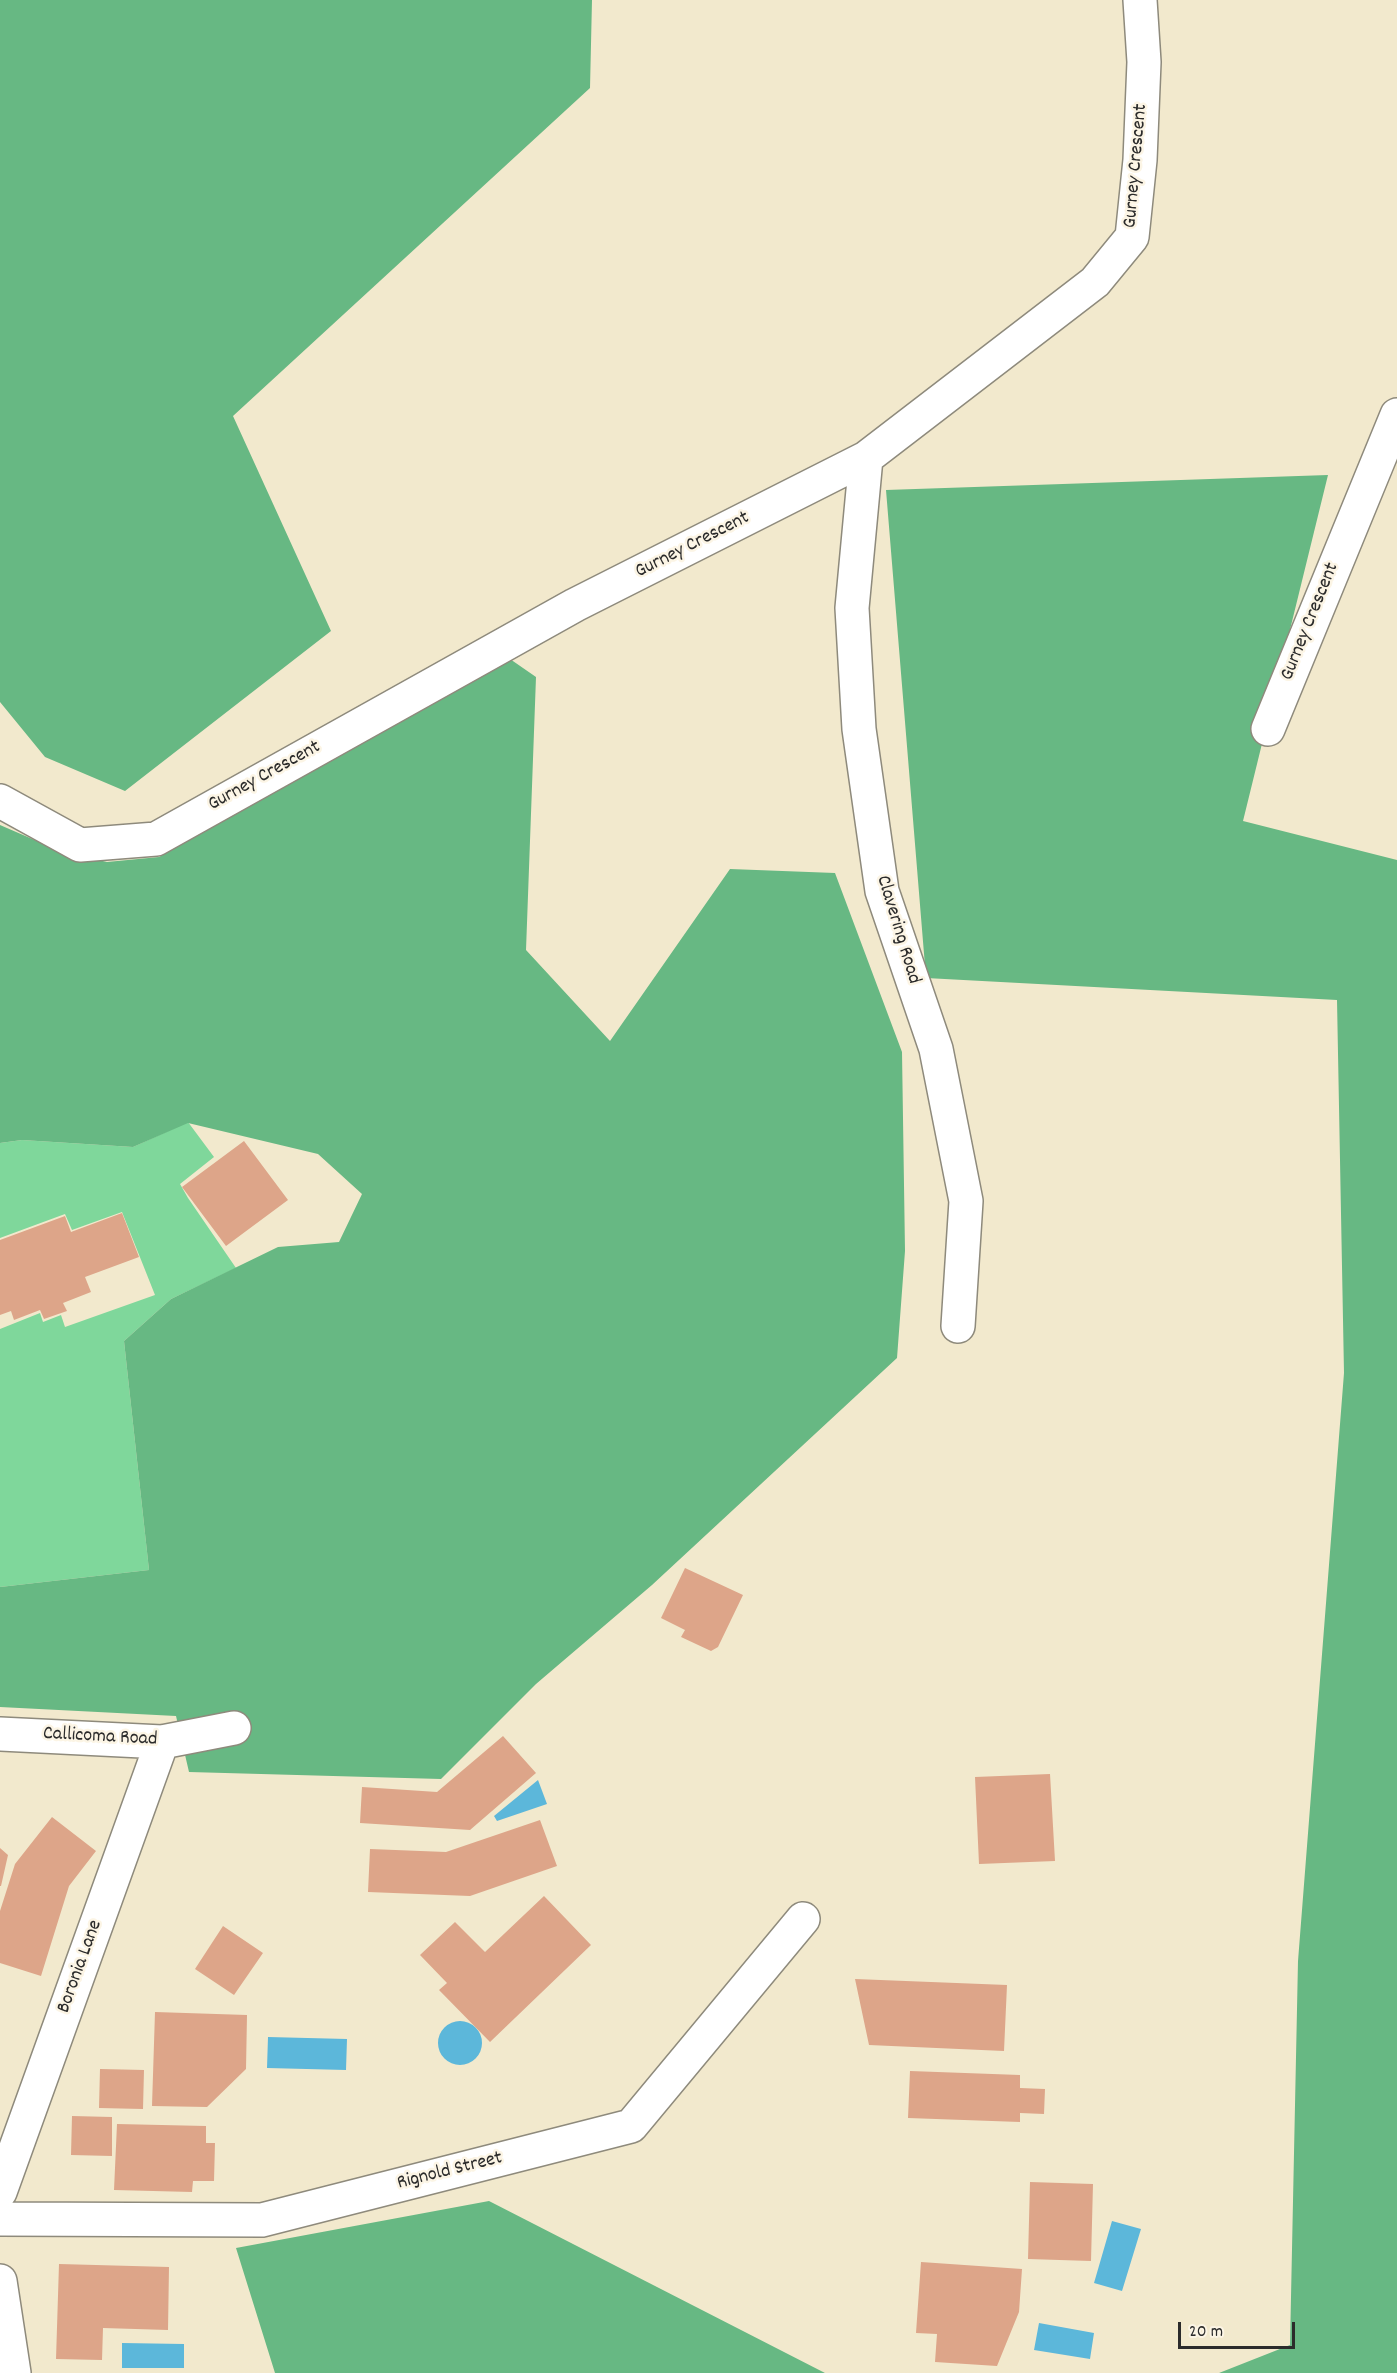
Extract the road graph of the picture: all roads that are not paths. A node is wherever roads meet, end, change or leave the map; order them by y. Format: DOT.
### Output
graph roads {
  1 [pos="1140,0"];
  2 [pos="1397,415"];
  3 [pos="866,458"];
  4 [pos="1268,729"];
  5 [pos="0,801"];
  6 [pos="958,1326"];
  7 [pos="234,1728"];
  8 [pos="0,1734"];
  9 [pos="162,1742"];
  10 [pos="803,1919"];
  11 [pos="0,2192"];
  12 [pos="0,2219"];
  13 [pos="0,2281"];
  14 [pos="14,2373"];
  1 -- 3 [label="street, Gurney Crescent"];
  2 -- 4 [label="street, Gurney Crescent"];
  3 -- 5 [label="street, Gurney Crescent"];
  3 -- 6 [label="street, Clavering Road"];
  7 -- 9 [label="street, Callicoma Road"];
  8 -- 9 [label="street, Callicoma Road"];
  9 -- 11 [label="street, Boronia Lane"];
  10 -- 12 [label="street, Rignold Street"];
  13 -- 14 [label="street"];
}
